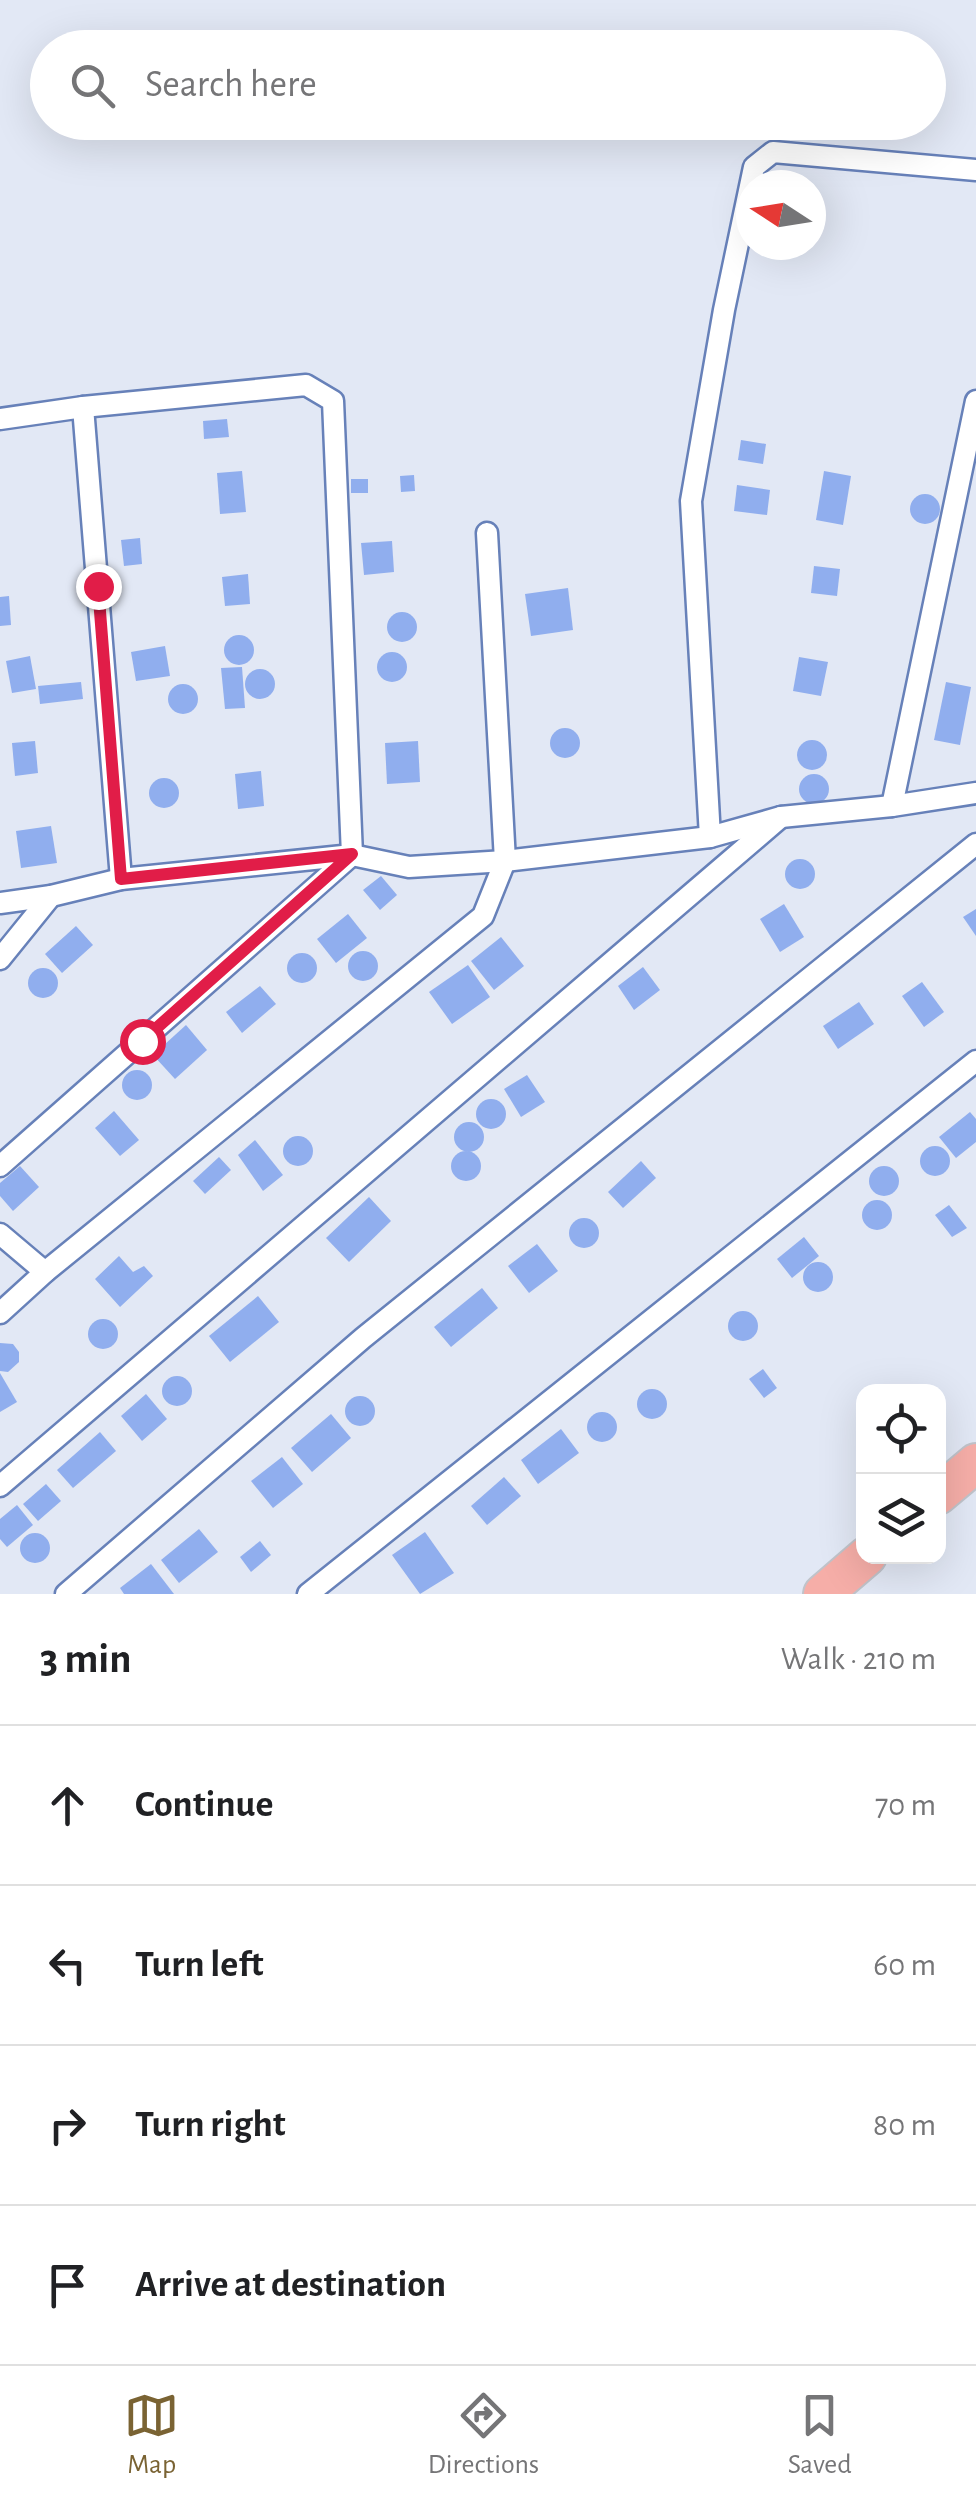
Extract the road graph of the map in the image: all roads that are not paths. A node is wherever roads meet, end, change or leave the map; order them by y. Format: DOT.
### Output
graph roads {
  1 [pos="976,170"];
  2 [pos="976,401"];
  3 [pos="83,407"];
  4 [pos="0,419"];
  5 [pos="487,532"];
  6 [pos="976,793"];
  7 [pos="892,806"];
  8 [pos="782,816"];
  9 [pos="710,837"];
  10 [pos="976,844"];
  11 [pos="352,854"];
  12 [pos="505,861"];
  13 [pos="121,879"];
  14 [pos="51,896"];
  15 [pos="0,904"];
  16 [pos="0,960"];
  17 [pos="976,1060"];
  18 [pos="0,1166"];
  19 [pos="0,1234"];
  20 [pos="45,1272"];
  21 [pos="0,1314"];
  22 [pos="976,1463"];
  23 [pos="0,1486"];
  24 [pos="946,1488"];
  25 [pos="858,1564"];
  26 [pos="66,1594"];
  27 [pos="308,1594"];
  28 [pos="823,1594"];
  1 -- 9 [label="street"];
  2 -- 7 [label="street"];
  3 -- 4 [label="street"];
  3 -- 11 [label="street"];
  3 -- 13 [label="street"];
  5 -- 12 [label="street"];
  6 -- 7 [label="street"];
  7 -- 8 [label="street"];
  8 -- 9 [label="street"];
  8 -- 23 [label="street"];
  9 -- 12 [label="street"];
  10 -- 26 [label="street"];
  11 -- 12 [label="street"];
  11 -- 13 [label="street"];
  11 -- 18 [label="street"];
  12 -- 20 [label="street"];
  13 -- 14 [label="street"];
  14 -- 15 [label="street"];
  14 -- 16 [label="street"];
  17 -- 27 [label="street"];
  19 -- 20 [label="street"];
  20 -- 21 [label="street"];
  22 -- 24 [label="highway"];
  25 -- 28 [label="highway"];
}
